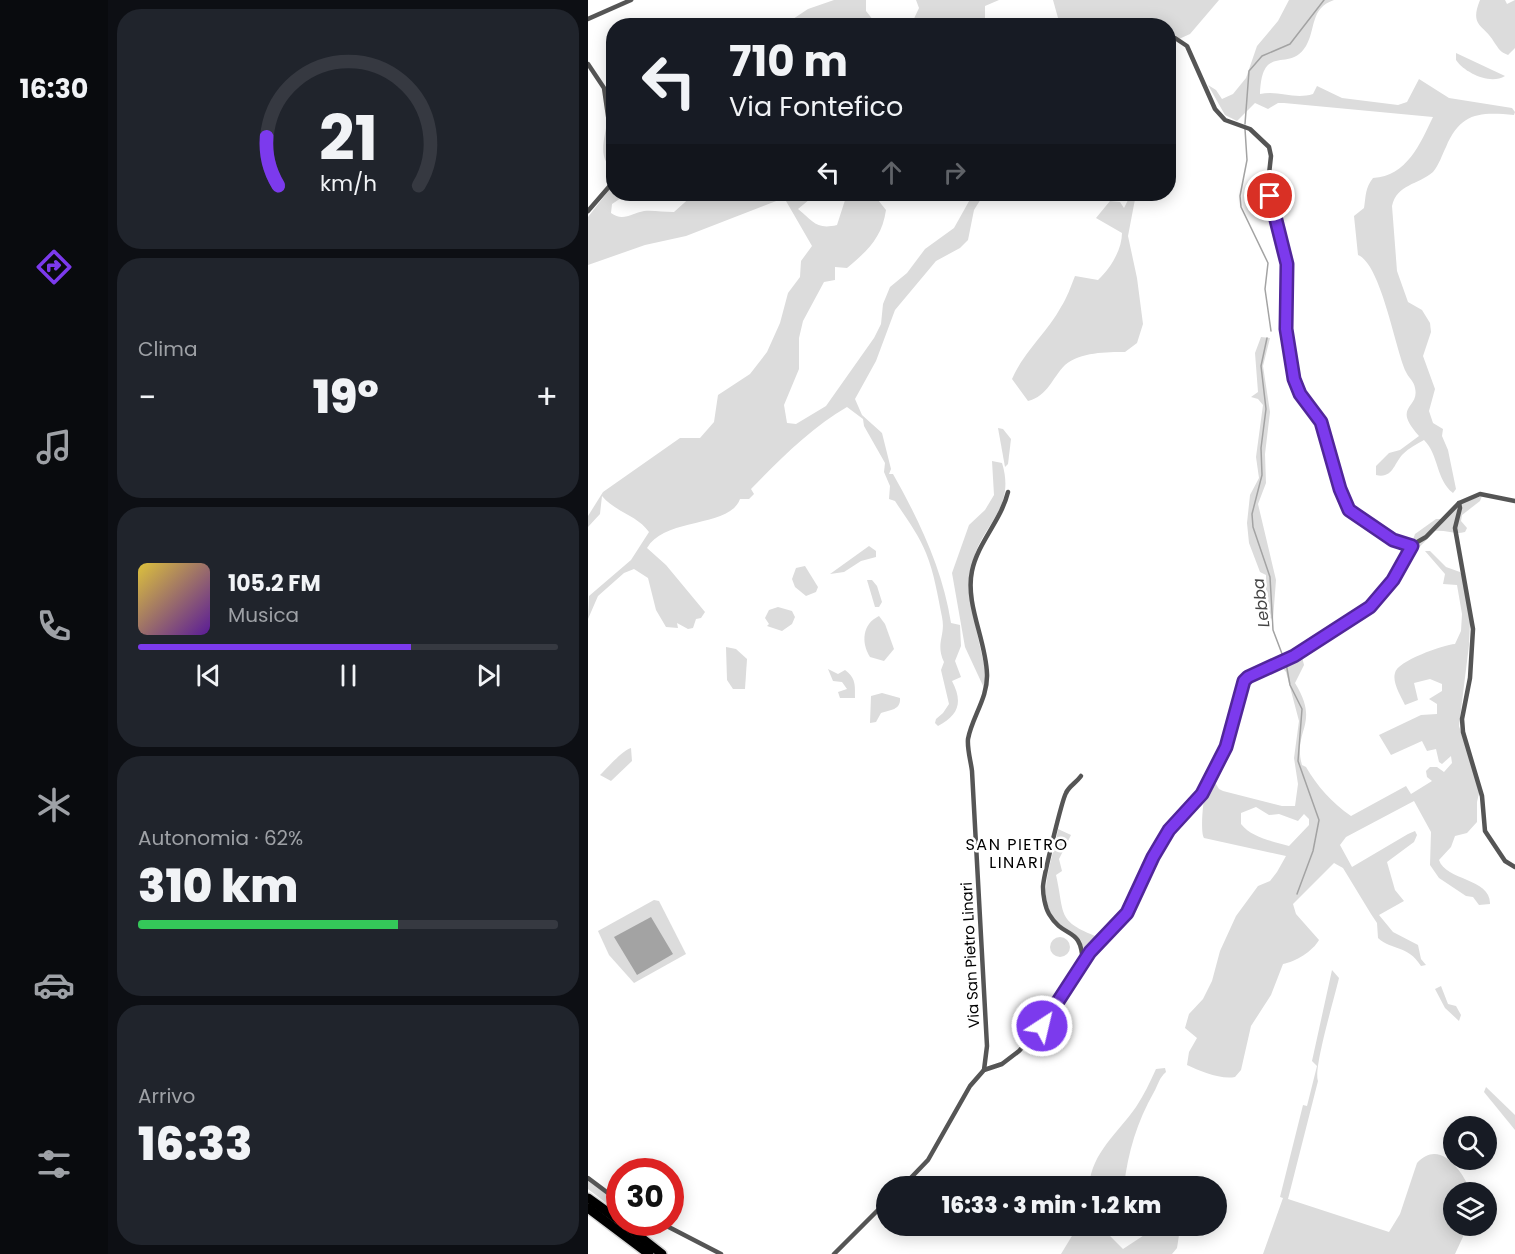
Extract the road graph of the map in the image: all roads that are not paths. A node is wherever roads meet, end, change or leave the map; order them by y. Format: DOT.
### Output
graph roads {
  1 [pos="631,0"];
  2 [pos="588,19"];
  3 [pos="1176,39"];
  4 [pos="588,64"];
  5 [pos="606,102"];
  6 [pos="606,190"];
  7 [pos="588,211"];
  8 [pos="1008,492"];
  9 [pos="1515,501"];
  10 [pos="1459,502"];
  11 [pos="1412,546"];
  12 [pos="1081,776"];
  13 [pos="1515,867"];
  14 [pos="1083,963"];
  15 [pos="984,1070"];
  16 [pos="913,1176"];
  17 [pos="588,1178"];
  18 [pos="606,1192"];
  19 [pos="588,1198"];
  20 [pos="588,1208"];
  21 [pos="606,1212"];
  22 [pos="876,1212"];
  23 [pos="684,1235"];
  24 [pos="638,1236"];
  25 [pos="649,1254"];
  26 [pos="662,1254"];
  27 [pos="721,1254"];
  28 [pos="834,1254"];
  1 -- 2 [label="street"];
  3 -- 11 [label="street"];
  4 -- 5 [label="street"];
  6 -- 7 [label="street"];
  8 -- 15 [label="street, Via San Pietro Linari"];
  9 -- 10 [label="street"];
  10 -- 11 [label="street"];
  10 -- 13 [label="street"];
  11 -- 14 [label="street"];
  12 -- 14 [label="street"];
  14 -- 15 [label="street"];
  15 -- 16 [label="street"];
  17 -- 18 [label="street"];
  19 -- 21 [label="highway"];
  20 -- 25 [label="highway"];
  22 -- 28 [label="street"];
  23 -- 27 [label="street"];
  24 -- 26 [label="highway"];
}
